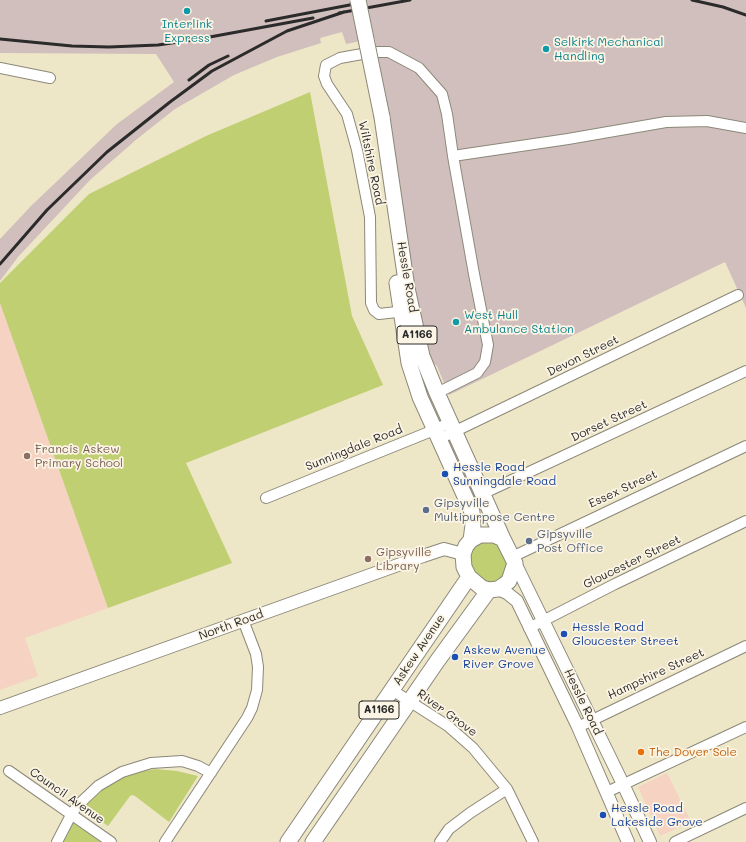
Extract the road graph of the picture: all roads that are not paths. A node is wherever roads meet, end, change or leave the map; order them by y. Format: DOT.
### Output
graph roads {
  1 [pos="350,0"];
  2 [pos="358,0"];
  3 [pos="0,68"];
  4 [pos="50,78"];
  5 [pos="377,117"];
  6 [pos="746,128"];
  7 [pos="453,156"];
  8 [pos="738,295"];
  9 [pos="406,311"];
  10 [pos="746,371"];
  11 [pos="437,393"];
  12 [pos="453,426"];
  13 [pos="436,434"];
  14 [pos="746,446"];
  15 [pos="482,494"];
  16 [pos="266,498"];
  17 [pos="746,521"];
  18 [pos="503,539"];
  19 [pos="471,540"];
  20 [pos="463,554"];
  21 [pos="513,560"];
  22 [pos="469,577"];
  23 [pos="493,589"];
  24 [pos="243,620"];
  25 [pos="543,621"];
  26 [pos="529,628"];
  27 [pos="746,646"];
  28 [pos="392,690"];
  29 [pos="409,701"];
  30 [pos="0,708"];
  31 [pos="592,719"];
  32 [pos="578,726"];
  33 [pos="746,727"];
  34 [pos="9,771"];
  35 [pos="211,773"];
  36 [pos="624,784"];
  37 [pos="508,789"];
  38 [pos="607,792"];
  39 [pos="746,808"];
  40 [pos="70,815"];
  41 [pos="57,842"];
  42 [pos="111,842"];
  43 [pos="165,842"];
  44 [pos="288,842"];
  45 [pos="313,842"];
  46 [pos="440,842"];
  47 [pos="533,842"];
  48 [pos="628,842"];
  49 [pos="650,842"];
  50 [pos="675,842"];
  1 -- 5 [label="main road, Hessle Road / A1166"];
  2 -- 5 [label="main road, Hessle Road / A1166, bridge"];
  3 -- 4 [label="street"];
  5 -- 9 [label="main road, Hessle Road / A1166"];
  6 -- 7 [label="street"];
  7 -- 9 [label="street, Wiltshire Road"];
  7 -- 11 [label="street, Wiltshire Road"];
  8 -- 12 [label="street, Devon Street"];
  9 -- 11 [label="main road, Hessle Road / A1166"];
  9 -- 13 [label="main road, Hessle Road / A1166"];
  10 -- 15 [label="street, Dorset Street"];
  11 -- 12 [label="main road, Hessle Road / A1166"];
  12 -- 13 [label="street, Sunningdale Road"];
  12 -- 15 [label="main road, Hessle Road / A1166"];
  13 -- 16 [label="street, Sunningdale Road"];
  13 -- 19 [label="main road, Hessle Road / A1166"];
  14 -- 21 [label="street, Essex Street"];
  15 -- 18 [label="main road, Hessle Road / A1166"];
  17 -- 25 [label="street, Gloucester Street"];
  18 -- 19 [label="main road"];
  18 -- 21 [label="main road"];
  19 -- 20 [label="main road"];
  20 -- 22 [label="main road"];
  20 -- 24 [label="street, North Road"];
  21 -- 23 [label="main road"];
  21 -- 25 [label="street, Hessle Road"];
  22 -- 23 [label="main road"];
  22 -- 28 [label="main road, Askew Avenue / A1166"];
  23 -- 26 [label="street, Hessle Road"];
  23 -- 29 [label="main road, Askew Avenue / A1166"];
  24 -- 30 [label="street, North Road"];
  24 -- 35 [label="street"];
  25 -- 26 [label="street, Gloucester Street"];
  25 -- 31 [label="street, Hessle Road"];
  26 -- 32 [label="street, Hessle Road"];
  27 -- 31 [label="street, Hampshire Street"];
  28 -- 29 [label="street, River Grove"];
  28 -- 44 [label="main road, Askew Avenue / A1166"];
  29 -- 37 [label="street, River Grove"];
  29 -- 45 [label="main road, Askew Avenue / A1166"];
  31 -- 32 [label="street, Hampshire Street"];
  31 -- 36 [label="street, Hessle Road"];
  32 -- 38 [label="street, Hessle Road"];
  33 -- 36 [label="street"];
  34 -- 40 [label="street, Council Avenue"];
  35 -- 40 [label="street"];
  35 -- 43 [label="street"];
  36 -- 38 [label="street"];
  36 -- 49 [label="street, Hessle Road"];
  37 -- 46 [label="street"];
  37 -- 47 [label="street, River Grove"];
  38 -- 48 [label="street, Hessle Road"];
  39 -- 50 [label="street"];
  40 -- 41 [label="street"];
  40 -- 42 [label="street, Council Avenue"];
}
